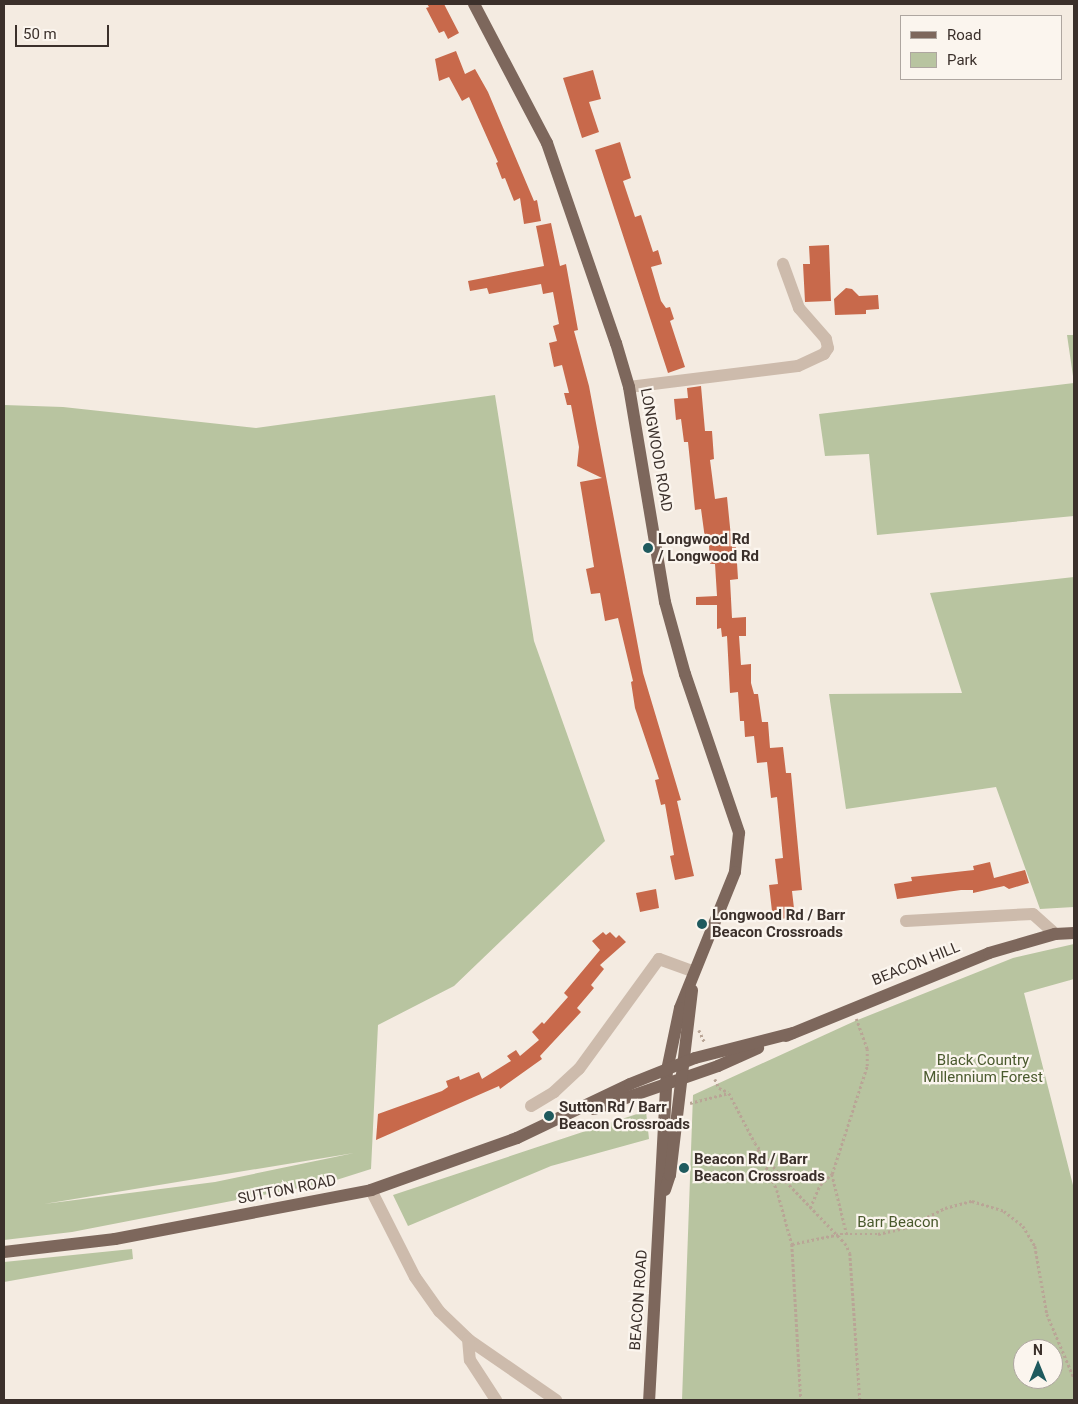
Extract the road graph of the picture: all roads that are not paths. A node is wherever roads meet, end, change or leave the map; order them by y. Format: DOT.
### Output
graph roads {
  1 [pos="474,4"];
  2 [pos="783,264"];
  3 [pos="629,387"];
  4 [pos="906,920"];
  5 [pos="1074,933"];
  6 [pos="1055,934"];
  7 [pos="694,972"];
  8 [pos="793,1033"];
  9 [pos="683,1063"];
  10 [pos="667,1070"];
  11 [pos="681,1080"];
  12 [pos="666,1085"];
  13 [pos="531,1106"];
  14 [pos="565,1117"];
  15 [pos="370,1190"];
  16 [pos="662,1202"];
  17 [pos="4,1252"];
  18 [pos="468,1339"];
  19 [pos="490,1397"];
  20 [pos="556,1400"];
  21 [pos="649,1400"];
  1 -- 3 [label="main road, LONGWOOD ROAD"];
  2 -- 3 [label="street"];
  3 -- 7 [label="main road, LONGWOOD ROAD"];
  4 -- 6 [label="street, BEACON HILL"];
  5 -- 6 [label="main road, BEACON HILL"];
  6 -- 8 [label="main road, BEACON HILL"];
  7 -- 9 [label="main road, LONGWOOD ROAD"];
  7 -- 10 [label="main road, LONGWOOD ROAD"];
  7 -- 13 [label="street"];
  8 -- 9 [label="main road, BEACON HILL"];
  8 -- 11 [label="main road, BEACON HILL"];
  9 -- 10 [label="main road, BEACON HILL"];
  9 -- 11 [label="main road, LONGWOOD ROAD"];
  10 -- 12 [label="main road, BEACON ROAD"];
  10 -- 14 [label="main road, SUTTON ROAD"];
  11 -- 12 [label="main road, SUTTON ROAD"];
  11 -- 16 [label="main road, BEACON ROAD"];
  12 -- 14 [label="main road, SUTTON ROAD"];
  12 -- 16 [label="main road, BEACON ROAD"];
  14 -- 15 [label="main road, SUTTON ROAD"];
  15 -- 17 [label="main road, SUTTON ROAD"];
  15 -- 18 [label="street"];
  16 -- 21 [label="main road, BEACON ROAD"];
  18 -- 19 [label="street"];
  18 -- 20 [label="street"];
}
